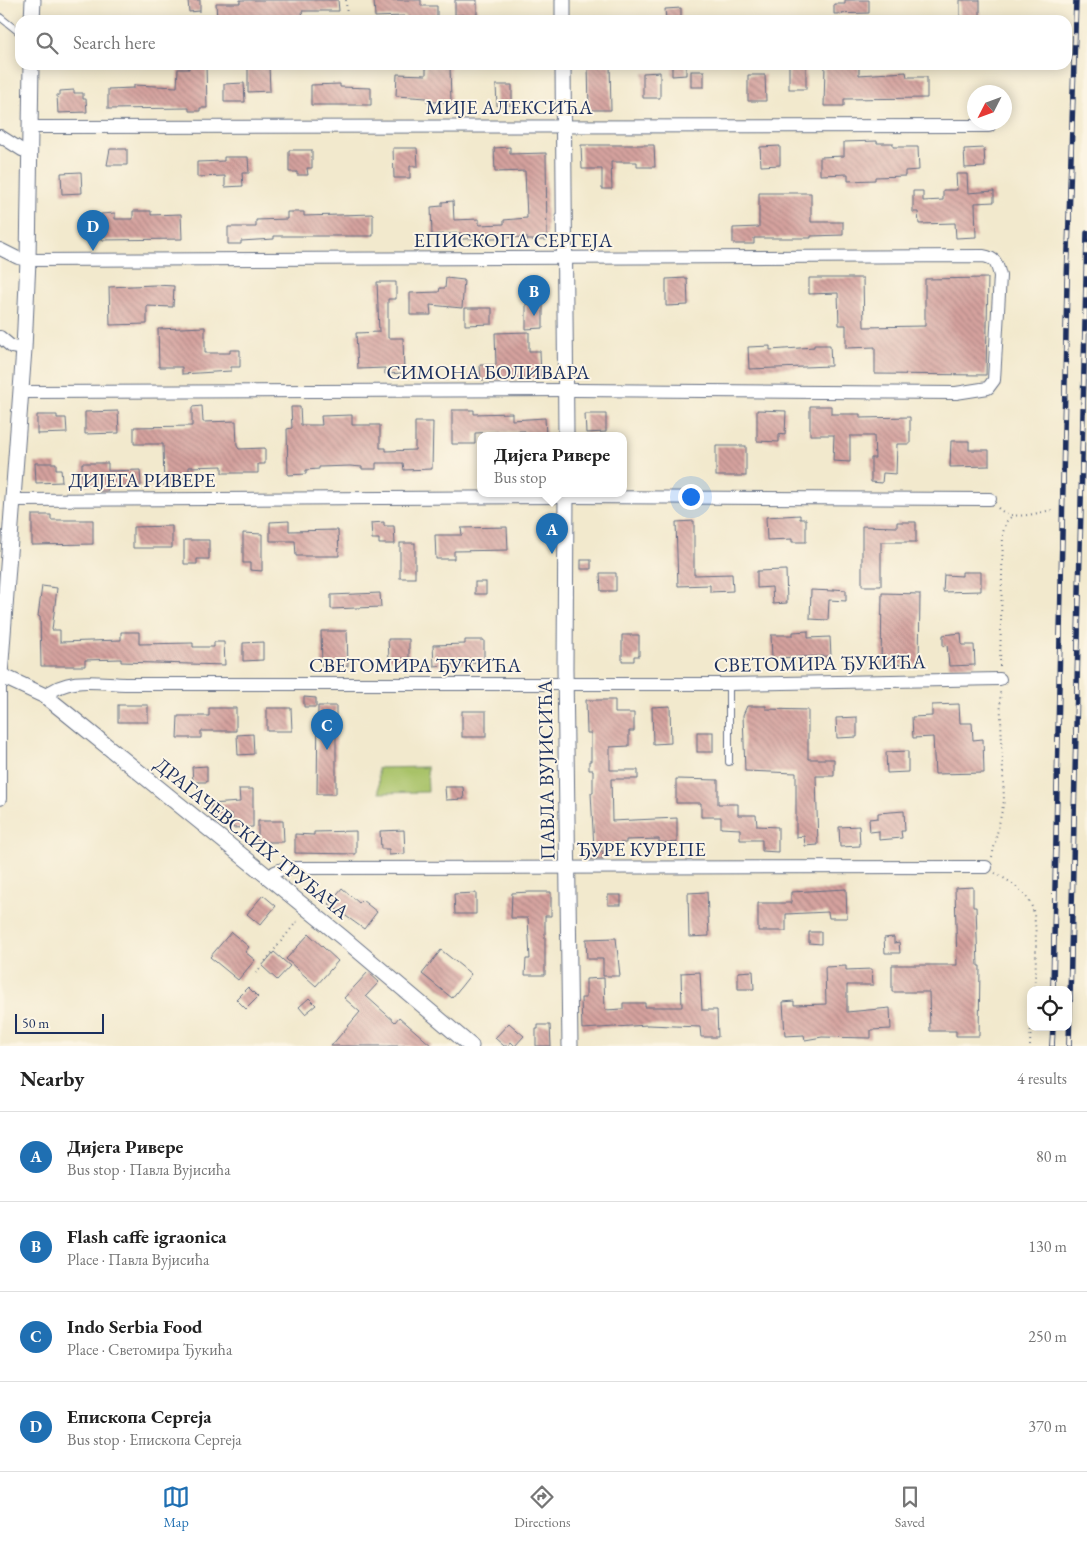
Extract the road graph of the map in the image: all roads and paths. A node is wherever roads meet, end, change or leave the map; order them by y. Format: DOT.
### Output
graph roads {
  1 [pos="33,0"];
  2 [pos="346,0"];
  3 [pos="563,0"];
  4 [pos="32,15"];
  5 [pos="347,15"];
  6 [pos="563,15"];
  7 [pos="0,16"];
  8 [pos="15,29"];
  9 [pos="31,70"];
  10 [pos="563,70"];
  11 [pos="564,125"];
  12 [pos="967,126"];
  13 [pos="30,127"];
  14 [pos="0,136"];
  15 [pos="28,151"];
  16 [pos="0,249"];
  17 [pos="564,258"];
  18 [pos="28,260"];
  19 [pos="997,262"];
  20 [pos="0,338"];
  21 [pos="24,348"];
  22 [pos="566,390"];
  23 [pos="21,392"];
  24 [pos="566,432"];
  25 [pos="477,496"];
  26 [pos="627,496"];
  27 [pos="566,497"];
  28 [pos="990,499"];
  29 [pos="15,500"];
  30 [pos="1052,510"];
  31 [pos="0,675"];
  32 [pos="1000,679"];
  33 [pos="565,682"];
  34 [pos="729,684"];
  35 [pos="45,696"];
  36 [pos="729,762"];
  37 [pos="0,799"];
  38 [pos="567,868"];
  39 [pos="986,868"];
  40 [pos="270,878"];
  41 [pos="307,909"];
  42 [pos="256,973"];
  43 [pos="1034,986"];
  44 [pos="1031,1031"];
  45 [pos="471,1046"];
  46 [pos="570,1046"];
  47 [pos="1030,1046"];
  1 -- 4 [label="street"];
  2 -- 5 [label="path"];
  3 -- 6 [label="street"];
  7 -- 8 [label="lane"];
  9 -- 13 [label="street"];
  10 -- 11 [label="street"];
  11 -- 12 [label="street, МИЈЕ АЛЕКСИЋА"];
  11 -- 13 [label="street, МИЈЕ АЛЕКСИЋА"];
  11 -- 17 [label="street"];
  13 -- 15 [label="street"];
  14 -- 15 [label="street"];
  15 -- 18 [label="street"];
  16 -- 18 [label="street"];
  17 -- 18 [label="street, ЕПИСКОПА СЕРГЕЈА"];
  17 -- 19 [label="street, ЕПИСКОПА СЕРГЕЈА"];
  17 -- 22 [label="street"];
  18 -- 21 [label="street"];
  19 -- 22 [label="street, СИМОНА БОЛИВАРА"];
  20 -- 21 [label="street"];
  21 -- 23 [label="street"];
  22 -- 23 [label="street, СИМОНА БОЛИВАРА"];
  22 -- 24 [label="street"];
  23 -- 29 [label="street"];
  25 -- 29 [label="street, ДИЈЕГА РИВЕРЕ"];
  26 -- 28 [label="street, ДИЈЕГА РИВЕРЕ"];
  27 -- 33 [label="street, ПАВЛА ВУЈИСИЋА"];
  28 -- 30 [label="path"];
  29 -- 31 [label="street"];
  31 -- 35 [label="street, ДРАГАЧЕВСКИХ ТРУБАЧА"];
  31 -- 37 [label="street"];
  32 -- 34 [label="street, СВЕТОМИРА ЂУКИЋА"];
  33 -- 34 [label="street, СВЕТОМИРА ЂУКИЋА"];
  33 -- 35 [label="street, СВЕТОМИРА ЂУКИЋА"];
  33 -- 38 [label="street, ПАВЛА ВУЈИСИЋА"];
  34 -- 36 [label="lane"];
  35 -- 40 [label="street, ДРАГАЧЕВСКИХ ТРУБАЧА"];
  38 -- 39 [label="street, ЂУРЕ КУРЕПЕ"];
  38 -- 40 [label="street, ЂУРЕ КУРЕПЕ"];
  38 -- 46 [label="street, ПАВЛА ВУЈИСИЋА"];
  39 -- 43 [label="path"];
  40 -- 41 [label="street, ДРАГАЧЕВСКИХ ТРУБАЧА"];
  41 -- 42 [label="path"];
  41 -- 45 [label="street, ДРАГАЧЕВСКИХ ТРУБАЧА"];
  44 -- 47 [label="path"];
}
